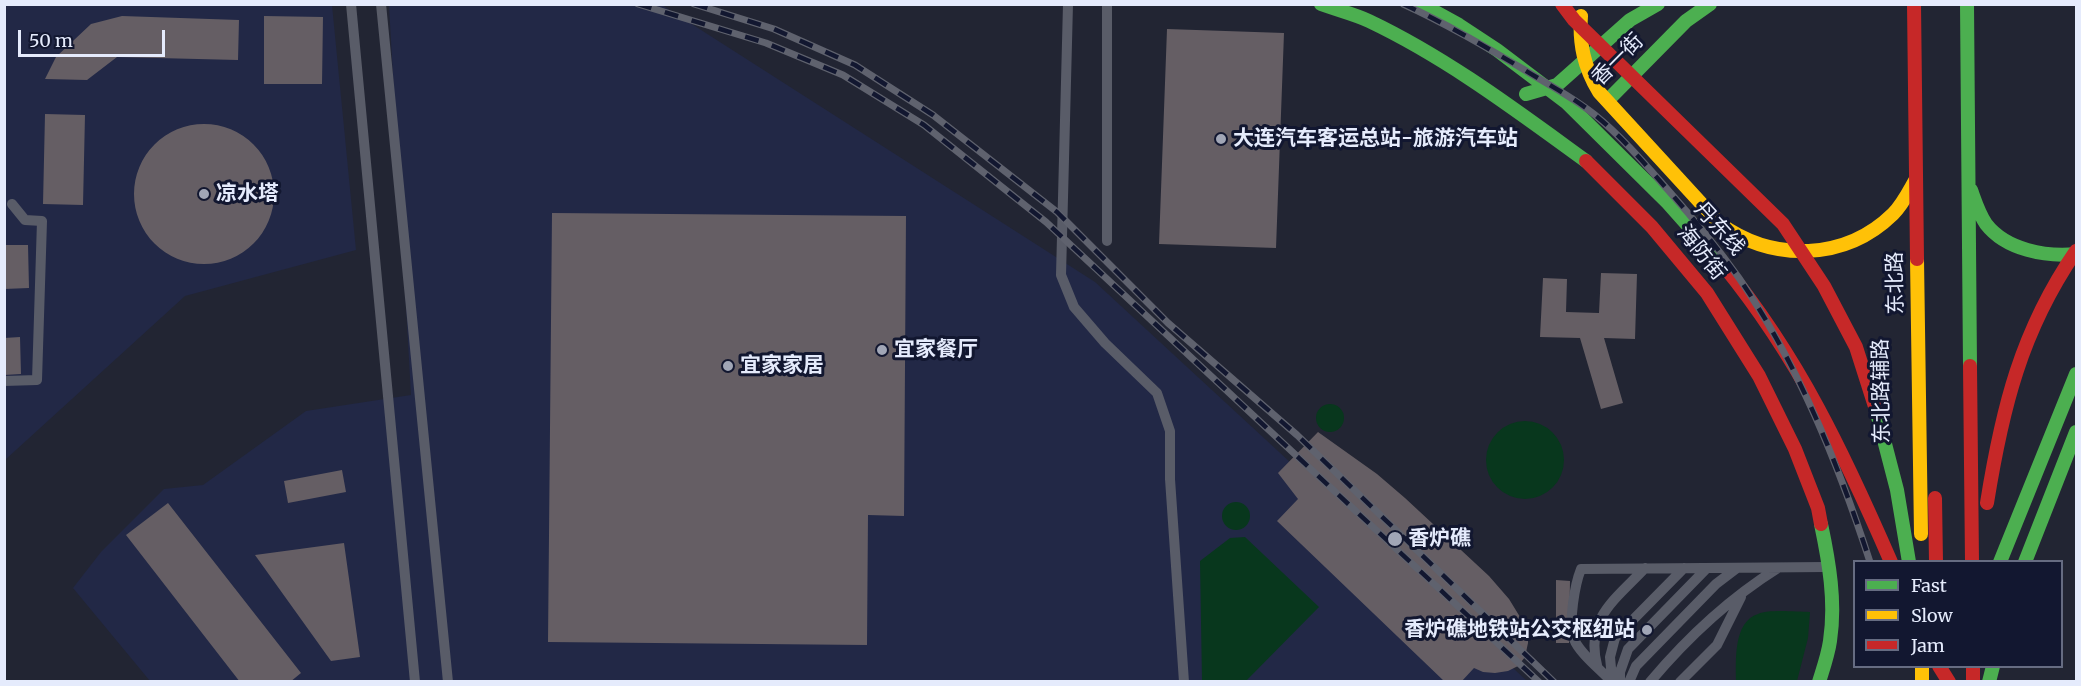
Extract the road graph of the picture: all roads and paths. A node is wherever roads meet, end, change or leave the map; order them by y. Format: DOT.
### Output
graph roads {
  1 [pos="351,4"];
  2 [pos="381,4"];
  3 [pos="1068,4"];
  4 [pos="1107,4"];
  5 [pos="1321,4"];
  6 [pos="1421,4"];
  7 [pos="1562,4"];
  8 [pos="1582,4"];
  9 [pos="1658,4"];
  10 [pos="1710,4"];
  11 [pos="1914,4"];
  12 [pos="1967,4"];
  13 [pos="1952,91"];
  14 [pos="1502,100"];
  15 [pos="1983,144"];
  16 [pos="1591,165"];
  17 [pos="1900,173"];
  18 [pos="1916,179"];
  19 [pos="1968,180"];
  20 [pos="1983,180"];
  21 [pos="12,204"];
  22 [pos="1901,220"];
  23 [pos="1983,240"];
  24 [pos="1107,241"];
  25 [pos="2076,252"];
  26 [pos="2076,374"];
  27 [pos="4,381"];
  28 [pos="2076,432"];
  29 [pos="1985,442"];
  30 [pos="1905,467"];
  31 [pos="1935,479"];
  32 [pos="1986,514"];
  33 [pos="1891,560"];
  34 [pos="1908,560"];
  35 [pos="1908,560"];
  36 [pos="1921,560"];
  37 [pos="1936,560"];
  38 [pos="1972,560"];
  39 [pos="1980,560"];
  40 [pos="2000,560"];
  41 [pos="2025,560"];
  42 [pos="1830,567"];
  43 [pos="1644,568"];
  44 [pos="1684,568"];
  45 [pos="1707,568"];
  46 [pos="1738,568"];
  47 [pos="1778,568"];
  48 [pos="1744,592"];
  49 [pos="1597,665"];
  50 [pos="1939,668"];
  51 [pos="415,681"];
  52 [pos="448,681"];
  53 [pos="1184,681"];
  54 [pos="1616,681"];
  55 [pos="1629,681"];
  56 [pos="1650,681"];
  57 [pos="1680,681"];
  58 [pos="1819,681"];
  59 [pos="1949,681"];
  1 -- 51 [label="lane"];
  2 -- 52 [label="lane"];
  3 -- 53 [label="lane"];
  4 -- 24 [label="lane"];
  5 -- 14 [label="main road, 海防街"];
  6 -- 33 [label="main road, 丹东线"];
  7 -- 34 [label="main road"];
  8 -- 18 [label="main road"];
  9 -- 14 [label="main road, 香一街"];
  10 -- 16 [label="main road, 香一街"];
  11 -- 18 [label="main road, 东北路"];
  12 -- 19 [label="main road"];
  13 -- 15 [label="main road"];
  14 -- 16 [label="main road, 海防街"];
  16 -- 42 [label="main road, 海防街"];
  17 -- 22 [label="main road"];
  18 -- 36 [label="main road, 东北路"];
  19 -- 25 [label="main road"];
  19 -- 38 [label="main road"];
  20 -- 23 [label="main road"];
  21 -- 27 [label="lane"];
  25 -- 39 [label="main road"];
  26 -- 40 [label="main road"];
  28 -- 41 [label="main road"];
  29 -- 32 [label="main road"];
  30 -- 35 [label="main road, 东北路辅路"];
  31 -- 37 [label="main road"];
  42 -- 47 [label="lane"];
  42 -- 58 [label="main road, 海防街"];
  43 -- 44 [label="lane"];
  43 -- 49 [label="lane"];
  43 -- 49 [label="lane"];
  44 -- 45 [label="lane"];
  44 -- 54 [label="lane"];
  45 -- 46 [label="lane"];
  45 -- 54 [label="lane"];
  46 -- 47 [label="lane"];
  46 -- 55 [label="lane"];
  47 -- 48 [label="lane"];
  48 -- 56 [label="lane"];
  48 -- 57 [label="lane"];
  49 -- 54 [label="lane"];
  50 -- 59 [label="main road"];
}
